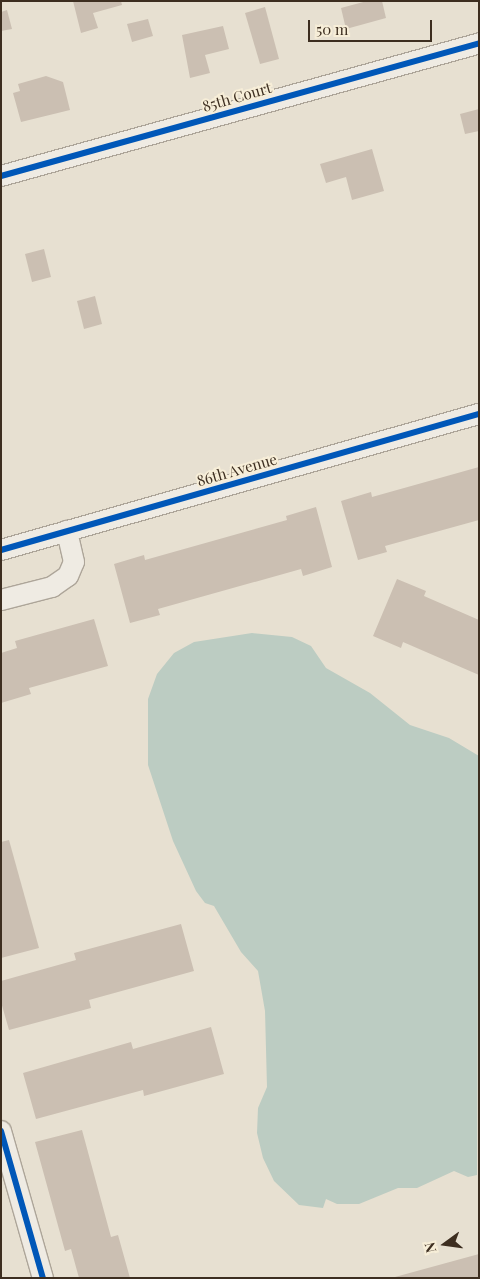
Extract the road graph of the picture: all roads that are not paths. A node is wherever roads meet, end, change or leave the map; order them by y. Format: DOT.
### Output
graph roads {
  1 [pos="479,43"];
  2 [pos="1,176"];
  3 [pos="479,414"];
  4 [pos="67,532"];
  5 [pos="1,550"];
  6 [pos="1,600"];
  7 [pos="1,1131"];
  8 [pos="43,1278"];
  1 -- 2 [label="street, 85th Court"];
  3 -- 4 [label="street, 86th Avenue"];
  4 -- 5 [label="street, 86th Avenue"];
  4 -- 6 [label="street"];
  7 -- 8 [label="street"];
}
